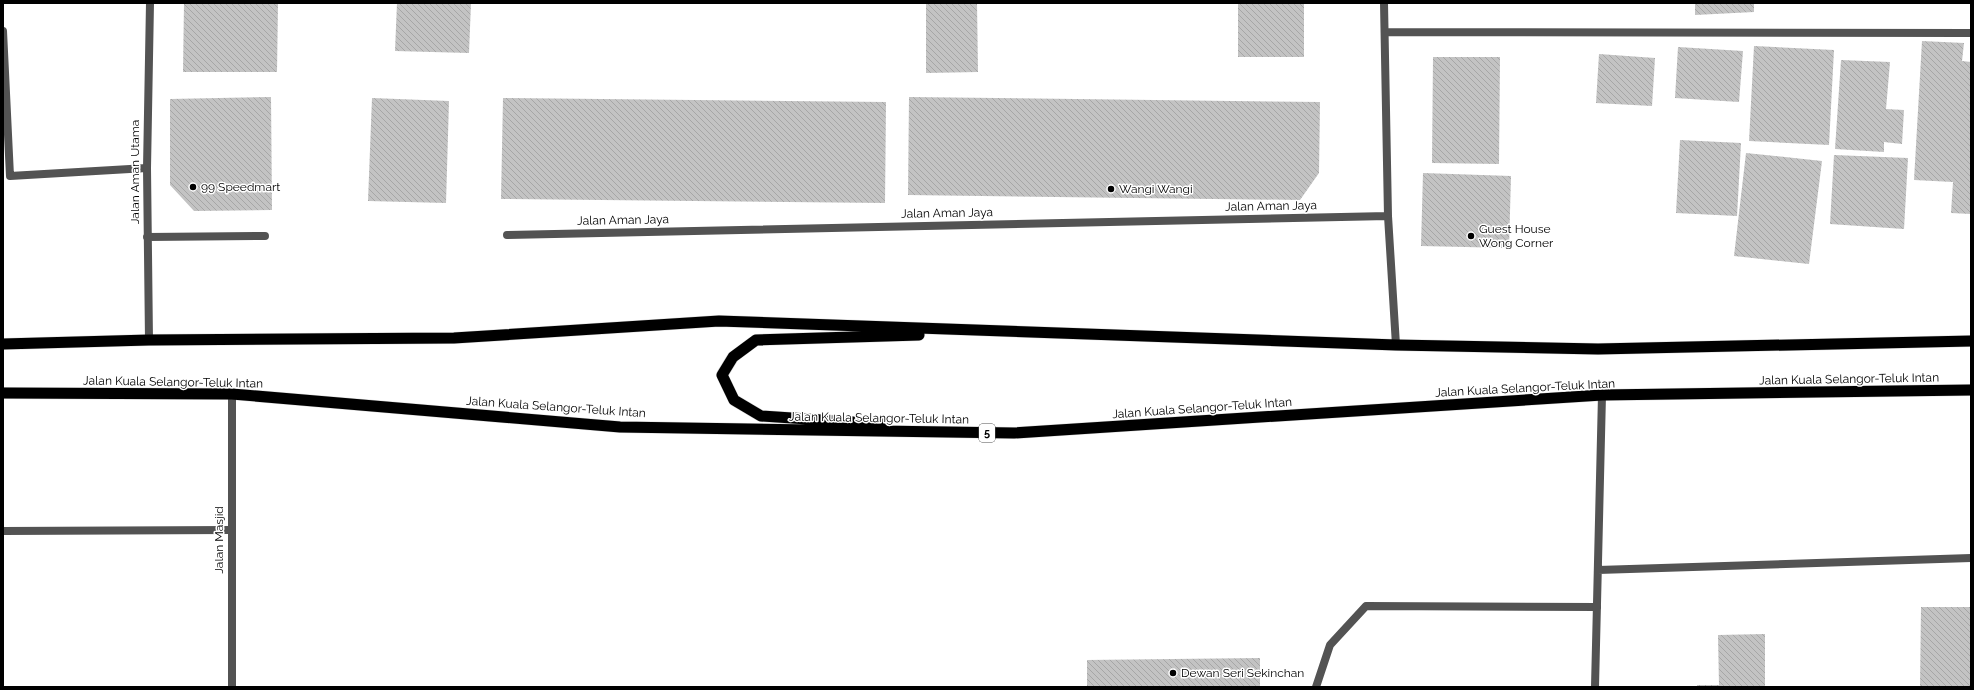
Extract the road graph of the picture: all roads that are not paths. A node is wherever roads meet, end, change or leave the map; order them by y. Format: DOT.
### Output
graph roads {
  1 [pos="150,3"];
  2 [pos="1384,3"];
  3 [pos="3,31"];
  4 [pos="1385,32"];
  5 [pos="1971,33"];
  6 [pos="147,168"];
  7 [pos="1388,216"];
  8 [pos="507,235"];
  9 [pos="265,236"];
  10 [pos="147,237"];
  11 [pos="1019,331"];
  12 [pos="149,340"];
  13 [pos="1971,341"];
  14 [pos="3,344"];
  15 [pos="1396,345"];
  16 [pos="1971,390"];
  17 [pos="3,393"];
  18 [pos="232,394"];
  19 [pos="1602,395"];
  20 [pos="1014,433"];
  21 [pos="231,530"];
  22 [pos="3,531"];
  23 [pos="1971,558"];
  24 [pos="1598,570"];
  25 [pos="1597,607"];
  26 [pos="232,687"];
  27 [pos="1316,687"];
  28 [pos="1595,687"];
  1 -- 6 [label="street, Jalan Aman Utama"];
  2 -- 4 [label="street"];
  3 -- 6 [label="street"];
  4 -- 5 [label="street"];
  4 -- 7 [label="street"];
  6 -- 10 [label="street, Jalan Aman Utama"];
  7 -- 8 [label="street, Jalan Aman Jaya"];
  7 -- 15 [label="street"];
  9 -- 10 [label="street"];
  10 -- 12 [label="street, Jalan Aman Utama"];
  11 -- 12 [label="highway"];
  11 -- 15 [label="highway"];
  11 -- 20 [label="highway"];
  12 -- 14 [label="highway"];
  13 -- 15 [label="highway"];
  16 -- 19 [label="highway, Jalan Kuala Selangor-Teluk Intan / 5"];
  17 -- 18 [label="highway, Jalan Kuala Selangor-Teluk Intan / 5"];
  18 -- 20 [label="highway, Jalan Kuala Selangor-Teluk Intan / 5"];
  18 -- 21 [label="street, Jalan Masjid"];
  19 -- 20 [label="highway, Jalan Kuala Selangor-Teluk Intan / 5"];
  19 -- 24 [label="street"];
  21 -- 22 [label="street"];
  21 -- 26 [label="street, Jalan Masjid"];
  23 -- 24 [label="street"];
  24 -- 25 [label="street"];
  25 -- 27 [label="street"];
  25 -- 28 [label="street"];
}
